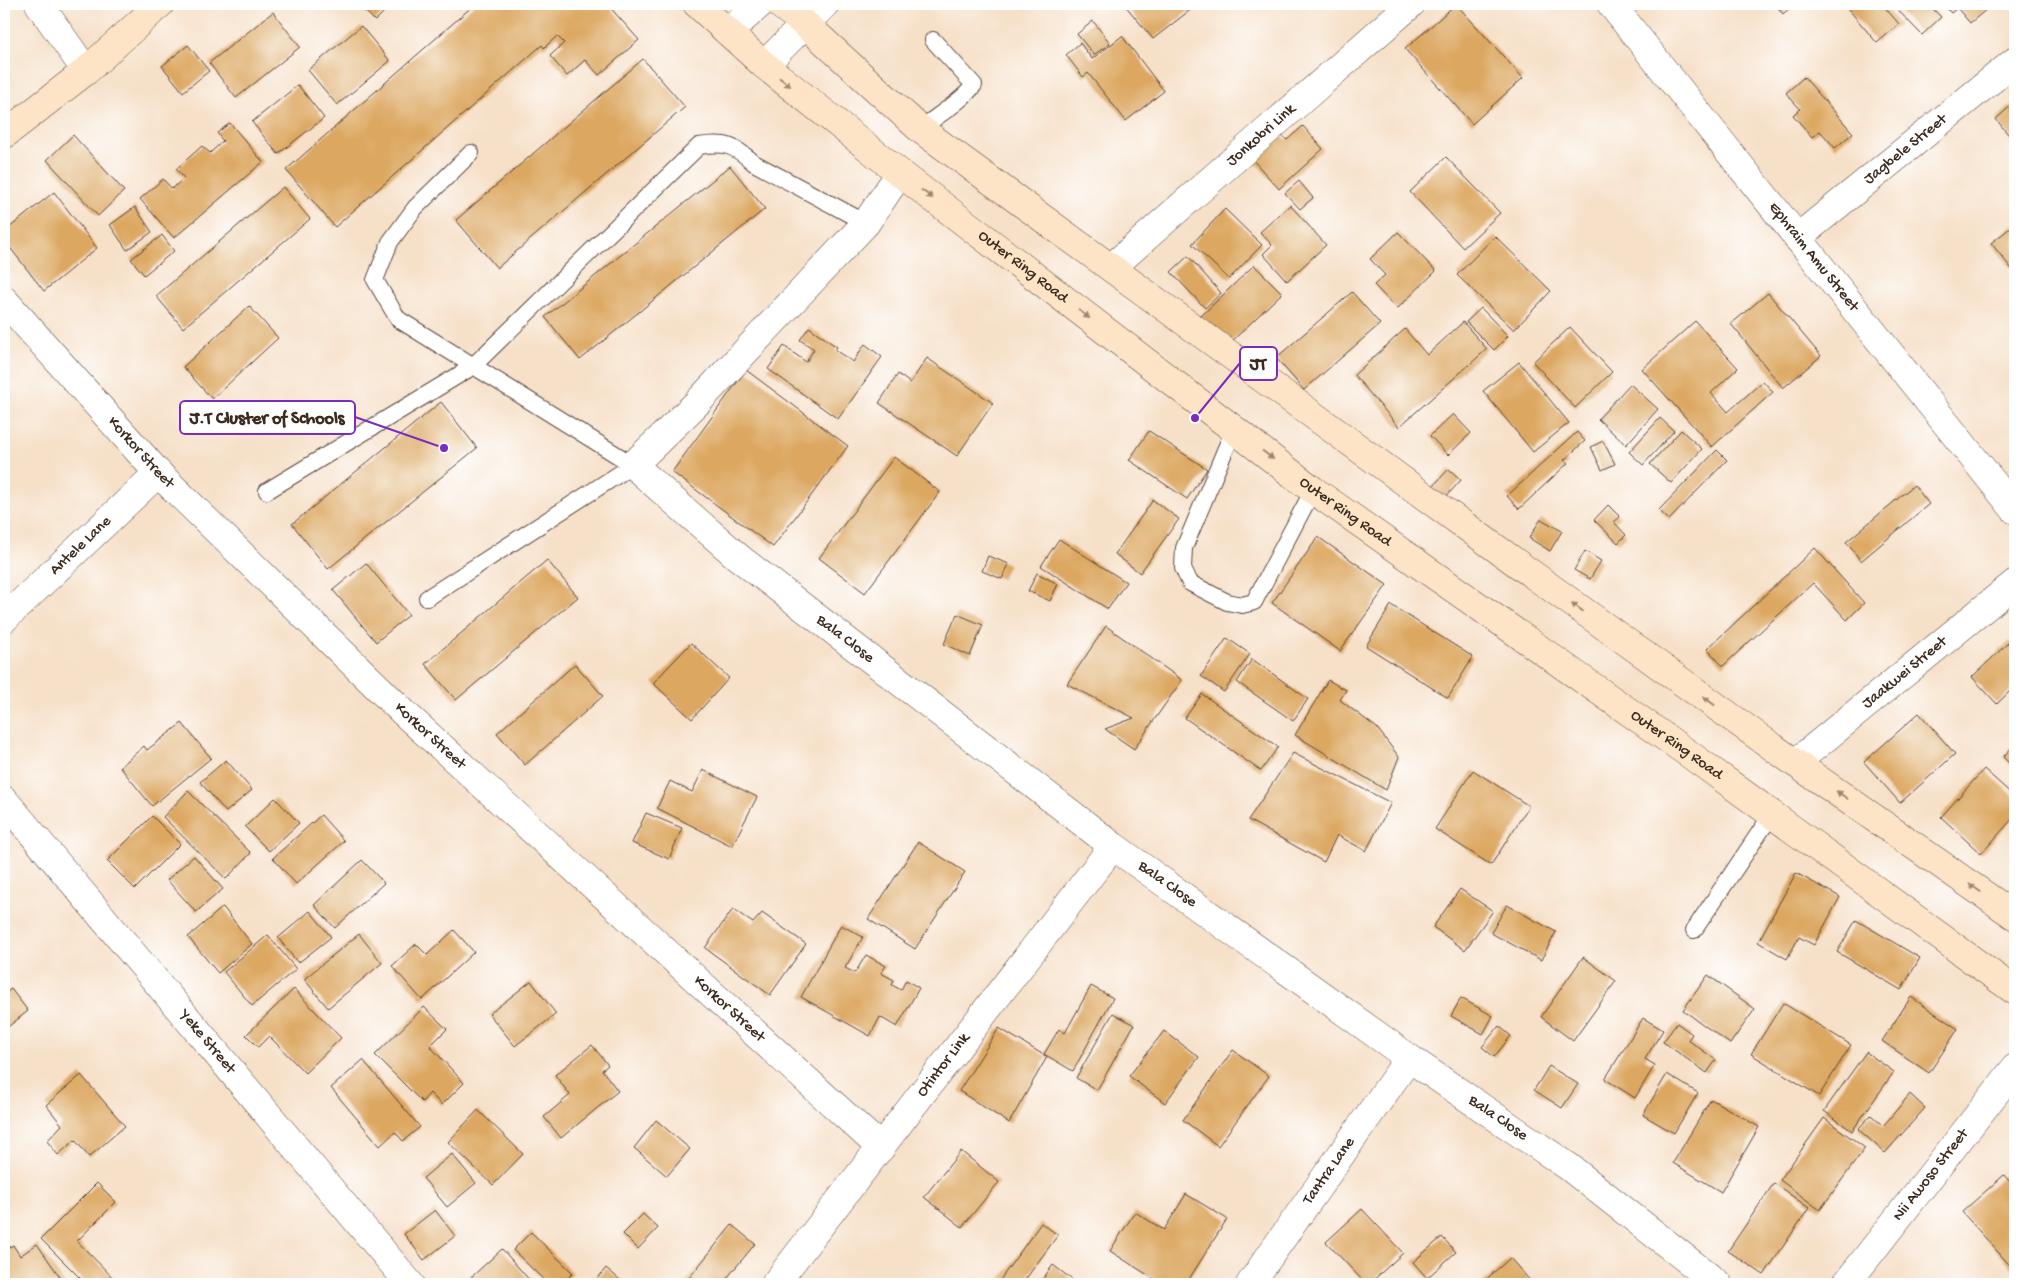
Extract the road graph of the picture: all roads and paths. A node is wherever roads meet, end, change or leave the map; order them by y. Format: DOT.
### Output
graph roads {
  1 [pos="39,4"];
  2 [pos="160,4"];
  3 [pos="696,4"];
  4 [pos="760,4"];
  5 [pos="778,4"];
  6 [pos="825,4"];
  7 [pos="1411,4"];
  8 [pos="1611,4"];
  9 [pos="804,23"];
  10 [pos="728,32"];
  11 [pos="933,40"];
  12 [pos="2015,61"];
  13 [pos="764,65"];
  14 [pos="86,71"];
  15 [pos="920,129"];
  16 [pos="4,135"];
  17 [pos="471,153"];
  18 [pos="900,173"];
  19 [pos="866,223"];
  20 [pos="1797,238"];
  21 [pos="1112,268"];
  22 [pos="4,300"];
  23 [pos="472,367"];
  24 [pos="1234,429"];
  25 [pos="633,465"];
  26 [pos="158,474"];
  27 [pos="1314,490"];
  28 [pos="266,491"];
  29 [pos="2015,510"];
  30 [pos="2015,582"];
  31 [pos="427,598"];
  32 [pos="4,619"];
  33 [pos="1795,763"];
  34 [pos="4,800"];
  35 [pos="1772,814"];
  36 [pos="1113,846"];
  37 [pos="2015,916"];
  38 [pos="1694,930"];
  39 [pos="2015,991"];
  40 [pos="1409,1058"];
  41 [pos="2015,1068"];
  42 [pos="881,1148"];
  43 [pos="410,1284"];
  44 [pos="775,1284"];
  45 [pos="1250,1284"];
  46 [pos="1718,1284"];
  47 [pos="1846,1284"];
  1 -- 14 [label="street"];
  2 -- 14 [label="main road"];
  3 -- 10 [label="main road, Outer Ring Road"];
  4 -- 10 [label="street"];
  5 -- 9 [label="main road"];
  6 -- 9 [label="street"];
  7 -- 21 [label="street, Jonkobri Link"];
  8 -- 20 [label="street, Ephraim Amu Street"];
  9 -- 13 [label="street"];
  9 -- 15 [label="main road"];
  10 -- 13 [label="main road, Outer Ring Road"];
  11 -- 15 [label="lane"];
  12 -- 20 [label="street, Jagbele Street"];
  13 -- 18 [label="main road, Outer Ring Road, one-way"];
  14 -- 16 [label="main road"];
  15 -- 21 [label="main road"];
  17 -- 23 [label="lane"];
  18 -- 19 [label="street"];
  18 -- 24 [label="main road, Outer Ring Road, one-way"];
  19 -- 23 [label="lane"];
  19 -- 25 [label="street"];
  20 -- 29 [label="street, Ephraim Amu Street"];
  33 -- 21 [label="main road, one-way"];
  22 -- 26 [label="street, Korkor Street"];
  23 -- 25 [label="lane"];
  23 -- 28 [label="lane"];
  24 -- 27 [label="main road, Outer Ring Road, one-way"];
  24 -- 27 [label="lane"];
  25 -- 31 [label="lane"];
  25 -- 36 [label="street, Bala Close"];
  26 -- 32 [label="street, Antele Lane"];
  26 -- 42 [label="street, Korkor Street"];
  27 -- 35 [label="main road, Outer Ring Road"];
  30 -- 33 [label="street, Jaakwei Street"];
  37 -- 33 [label="main road, one-way"];
  34 -- 43 [label="street, Yeke Street"];
  35 -- 38 [label="lane"];
  35 -- 39 [label="main road, Outer Ring Road"];
  36 -- 40 [label="street, Bala Close"];
  36 -- 42 [label="street, Otintor Link"];
  40 -- 45 [label="street, Tantra Lane"];
  40 -- 46 [label="street, Bala Close"];
  41 -- 47 [label="street, Nii Awoso Street"];
  42 -- 44 [label="street, Otintor Link"];
}
